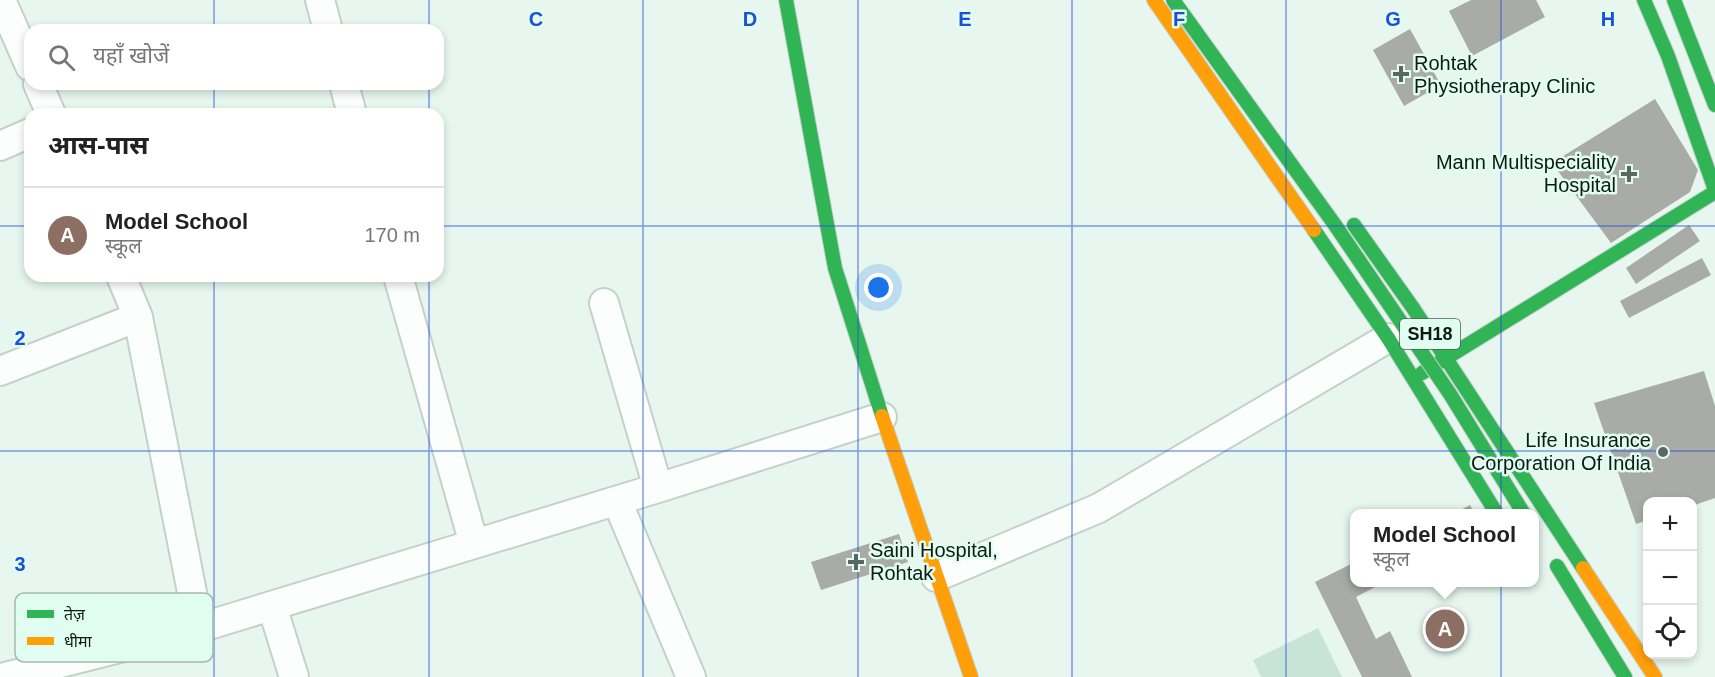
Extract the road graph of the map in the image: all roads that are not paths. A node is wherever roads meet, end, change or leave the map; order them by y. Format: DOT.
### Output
graph roads {
  1 [pos="1,0"];
  2 [pos="320,0"];
  3 [pos="786,0"];
  4 [pos="1154,0"];
  5 [pos="1173,0"];
  6 [pos="1644,0"];
  7 [pos="1674,0"];
  8 [pos="326,24"];
  9 [pos="24,52"];
  10 [pos="41,90"];
  11 [pos="346,90"];
  12 [pos="1715,105"];
  13 [pos="48,108"];
  14 [pos="350,108"];
  15 [pos="24,136"];
  16 [pos="0,146"];
  17 [pos="1715,191"];
  18 [pos="1344,212"];
  19 [pos="123,282"];
  20 [pos="400,282"];
  21 [pos="604,303"];
  22 [pos="138,317"];
  23 [pos="1388,338"];
  24 [pos="1446,357"];
  25 [pos="0,371"];
  26 [pos="1413,378"];
  27 [pos="882,417"];
  28 [pos="658,488"];
  29 [pos="617,501"];
  30 [pos="1495,509"];
  31 [pos="1522,509"];
  32 [pos="474,544"];
  33 [pos="1547,551"];
  34 [pos="936,577"];
  35 [pos="192,593"];
  36 [pos="273,606"];
  37 [pos="213,624"];
  38 [pos="64,662"];
  39 [pos="5,677"];
  40 [pos="294,677"];
  41 [pos="691,677"];
  42 [pos="971,677"];
  43 [pos="1625,677"];
  44 [pos="1655,677"];
  1 -- 9 [label="street"];
  2 -- 8 [label="street"];
  3 -- 27 [label="main road"];
  4 -- 23 [label="main road, SH18"];
  5 -- 31 [label="main road, bridge"];
  6 -- 17 [label="main road"];
  7 -- 12 [label="main road"];
  10 -- 13 [label="street"];
  11 -- 14 [label="street"];
  15 -- 16 [label="street"];
  17 -- 24 [label="main road"];
  18 -- 24 [label="main road, SH18"];
  19 -- 22 [label="street"];
  20 -- 32 [label="street"];
  21 -- 28 [label="street"];
  22 -- 25 [label="street"];
  22 -- 35 [label="street"];
  23 -- 26 [label="main road, SH18"];
  23 -- 34 [label="street"];
  24 -- 26 [label="main road"];
  24 -- 44 [label="main road, SH18"];
  26 -- 30 [label="main road, SH18"];
  27 -- 28 [label="street"];
  27 -- 34 [label="main road"];
  28 -- 29 [label="street"];
  29 -- 32 [label="street"];
  29 -- 41 [label="street"];
  32 -- 36 [label="street"];
  33 -- 43 [label="main road"];
  34 -- 42 [label="main road"];
  36 -- 37 [label="street"];
  36 -- 40 [label="street"];
  38 -- 39 [label="street"];
}
